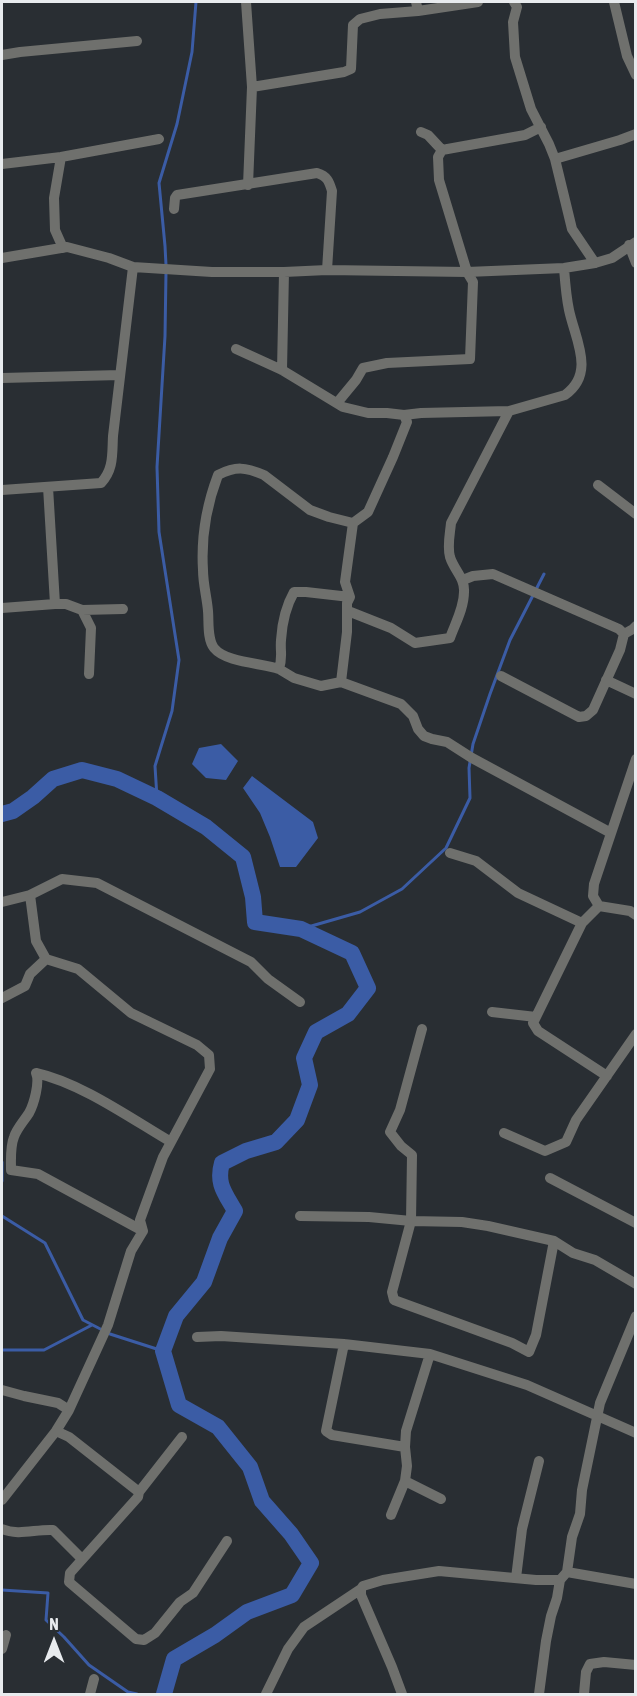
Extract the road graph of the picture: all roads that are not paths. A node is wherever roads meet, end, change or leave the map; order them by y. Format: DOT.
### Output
graph roads {
  1 [pos="246,2"];
  2 [pos="478,2"];
  3 [pos="514,2"];
  4 [pos="614,2"];
  5 [pos="417,6"];
  6 [pos="137,41"];
  7 [pos="2,55"];
  8 [pos="636,75"];
  9 [pos="252,87"];
  10 [pos="540,127"];
  11 [pos="421,132"];
  12 [pos="636,134"];
  13 [pos="159,139"];
  14 [pos="442,150"];
  15 [pos="61,157"];
  16 [pos="555,159"];
  17 [pos="2,164"];
  18 [pos="248,184"];
  19 [pos="174,209"];
  20 [pos="632,244"];
  21 [pos="63,248"];
  22 [pos="2,258"];
  23 [pos="636,262"];
  24 [pos="595,263"];
  25 [pos="133,267"];
  26 [pos="564,268"];
  27 [pos="327,270"];
  28 [pos="284,272"];
  29 [pos="467,272"];
  30 [pos="236,349"];
  31 [pos="282,370"];
  32 [pos="120,375"];
  33 [pos="2,378"];
  34 [pos="337,403"];
  35 [pos="509,411"];
  36 [pos="404,415"];
  37 [pos="598,485"];
  38 [pos="48,487"];
  39 [pos="2,490"];
  40 [pos="636,514"];
  41 [pos="353,522"];
  42 [pos="463,580"];
  43 [pos="350,597"];
  44 [pos="55,604"];
  45 [pos="2,608"];
  46 [pos="123,609"];
  47 [pos="82,610"];
  48 [pos="348,611"];
  49 [pos="636,626"];
  50 [pos="624,634"];
  51 [pos="279,669"];
  52 [pos="89,674"];
  53 [pos="501,676"];
  54 [pos="606,680"];
  55 [pos="341,682"];
  56 [pos="636,693"];
  57 [pos="636,759"];
  58 [pos="611,833"];
  59 [pos="450,853"];
  60 [pos="30,895"];
  61 [pos="2,902"];
  62 [pos="598,906"];
  63 [pos="636,915"];
  64 [pos="582,923"];
  65 [pos="46,959"];
  66 [pos="2,998"];
  67 [pos="300,1002"];
  68 [pos="492,1012"];
  69 [pos="536,1017"];
  70 [pos="422,1029"];
  71 [pos="636,1034"];
  72 [pos="607,1076"];
  73 [pos="504,1133"];
  74 [pos="171,1142"];
  75 [pos="550,1178"];
  76 [pos="300,1216"];
  77 [pos="411,1221"];
  78 [pos="636,1223"];
  79 [pos="143,1231"];
  80 [pos="554,1241"];
  81 [pos="636,1284"];
  82 [pos="636,1316"];
  83 [pos="197,1337"];
  84 [pos="344,1344"];
  85 [pos="430,1354"];
  86 [pos="2,1390"];
  87 [pos="69,1410"];
  88 [pos="598,1417"];
  89 [pos="56,1431"];
  90 [pos="636,1433"];
  91 [pos="182,1437"];
  92 [pos="405,1447"];
  93 [pos="539,1461"];
  94 [pos="405,1480"];
  95 [pos="139,1492"];
  96 [pos="441,1499"];
  97 [pos="2,1500"];
  98 [pos="391,1515"];
  99 [pos="2,1529"];
  100 [pos="226,1541"];
  101 [pos="82,1559"];
  102 [pos="563,1576"];
  103 [pos="516,1578"];
  104 [pos="636,1584"];
  105 [pos="361,1589"];
  106 [pos="6,1635"];
  107 [pos="2,1649"];
  108 [pos="636,1665"];
  109 [pos="94,1679"];
  110 [pos="90,1695"];
  111 [pos="266,1695"];
  112 [pos="402,1695"];
  113 [pos="539,1695"];
  114 [pos="584,1695"];
  1 -- 9 [label="street"];
  2 -- 5 [label="street"];
  3 -- 10 [label="street"];
  4 -- 8 [label="street"];
  5 -- 9 [label="street"];
  6 -- 7 [label="street"];
  9 -- 18 [label="street"];
  10 -- 14 [label="street"];
  10 -- 16 [label="street"];
  11 -- 14 [label="street"];
  12 -- 16 [label="street"];
  13 -- 15 [label="street"];
  14 -- 29 [label="street"];
  15 -- 17 [label="street"];
  15 -- 21 [label="street"];
  16 -- 24 [label="street"];
  18 -- 19 [label="street"];
  18 -- 27 [label="street"];
  20 -- 23 [label="street"];
  20 -- 24 [label="street"];
  21 -- 22 [label="street"];
  21 -- 25 [label="street"];
  24 -- 26 [label="street"];
  25 -- 28 [label="street"];
  25 -- 32 [label="street"];
  26 -- 29 [label="street"];
  26 -- 35 [label="street"];
  27 -- 28 [label="street"];
  27 -- 29 [label="street"];
  28 -- 31 [label="street"];
  29 -- 34 [label="street"];
  30 -- 31 [label="street"];
  31 -- 34 [label="street"];
  32 -- 33 [label="street"];
  32 -- 38 [label="street"];
  34 -- 36 [label="street"];
  35 -- 36 [label="street"];
  35 -- 42 [label="street"];
  36 -- 41 [label="street"];
  37 -- 40 [label="street"];
  38 -- 39 [label="street"];
  38 -- 44 [label="street"];
  41 -- 43 [label="street"];
  41 -- 51 [label="street"];
  42 -- 48 [label="street"];
  42 -- 50 [label="street"];
  43 -- 48 [label="street"];
  43 -- 51 [label="street"];
  44 -- 45 [label="street"];
  44 -- 47 [label="street"];
  46 -- 47 [label="street"];
  47 -- 52 [label="street"];
  48 -- 55 [label="street"];
  49 -- 50 [label="street"];
  50 -- 54 [label="street"];
  51 -- 55 [label="street"];
  53 -- 54 [label="street"];
  54 -- 56 [label="street"];
  55 -- 58 [label="street"];
  57 -- 58 [label="street"];
  58 -- 62 [label="street"];
  59 -- 64 [label="street"];
  60 -- 61 [label="street"];
  60 -- 65 [label="street"];
  60 -- 67 [label="street"];
  62 -- 63 [label="street"];
  62 -- 64 [label="street"];
  64 -- 69 [label="street"];
  65 -- 66 [label="street"];
  65 -- 74 [label="street"];
  68 -- 69 [label="street"];
  69 -- 72 [label="street"];
  70 -- 77 [label="street"];
  71 -- 72 [label="street"];
  72 -- 73 [label="street"];
  74 -- 79 [label="street"];
  74 -- 79 [label="street"];
  75 -- 78 [label="street"];
  76 -- 77 [label="street"];
  77 -- 80 [label="street"];
  77 -- 80 [label="street"];
  79 -- 87 [label="street"];
  80 -- 81 [label="street"];
  82 -- 88 [label="street"];
  83 -- 84 [label="street"];
  84 -- 85 [label="street"];
  84 -- 92 [label="street"];
  85 -- 88 [label="street"];
  85 -- 92 [label="street"];
  86 -- 87 [label="street"];
  87 -- 89 [label="street"];
  88 -- 90 [label="street"];
  88 -- 102 [label="street"];
  89 -- 95 [label="street"];
  89 -- 97 [label="street"];
  91 -- 95 [label="street"];
  92 -- 94 [label="street"];
  93 -- 103 [label="street"];
  94 -- 96 [label="street"];
  94 -- 98 [label="street"];
  95 -- 101 [label="street"];
  99 -- 101 [label="street"];
  100 -- 101 [label="street"];
  102 -- 103 [label="street"];
  102 -- 104 [label="street"];
  102 -- 113 [label="street"];
  103 -- 105 [label="street"];
  105 -- 111 [label="street"];
  105 -- 112 [label="street"];
  106 -- 107 [label="street"];
  108 -- 114 [label="street"];
  109 -- 110 [label="street"];
}
